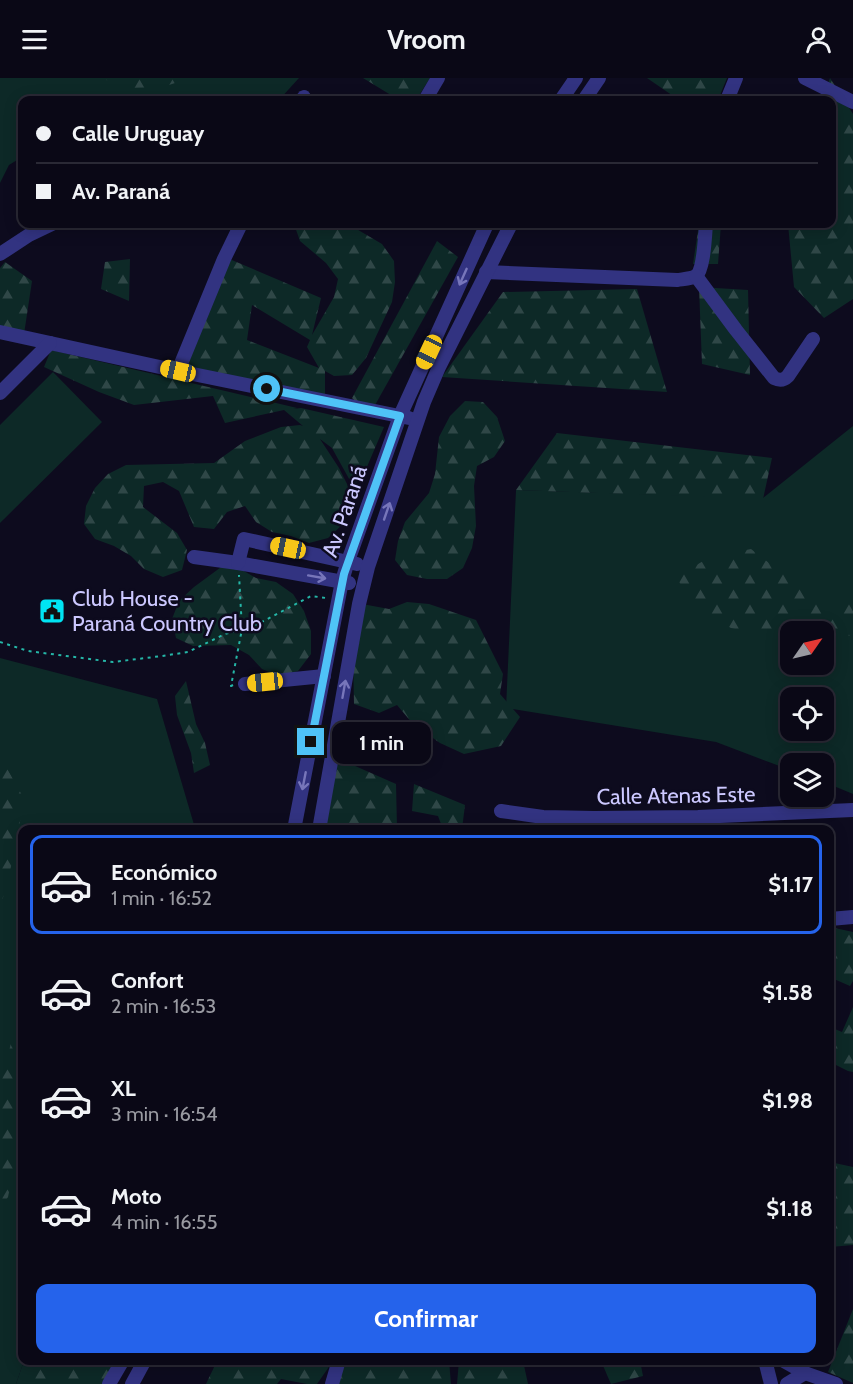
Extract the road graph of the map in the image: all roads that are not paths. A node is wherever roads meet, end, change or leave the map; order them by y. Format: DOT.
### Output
graph roads {
  1 [pos="438,78"];
  2 [pos="576,78"];
  3 [pos="599,78"];
  4 [pos="736,78"];
  5 [pos="805,78"];
  6 [pos="427,96"];
  7 [pos="564,96"];
  8 [pos="587,96"];
  9 [pos="729,96"];
  10 [pos="853,102"];
  11 [pos="44,228"];
  12 [pos="239,228"];
  13 [pos="484,228"];
  14 [pos="509,228"];
  15 [pos="706,228"];
  16 [pos="0,254"];
  17 [pos="486,272"];
  18 [pos="696,276"];
  19 [pos="0,332"];
  20 [pos="813,339"];
  21 [pos="50,343"];
  22 [pos="178,371"];
  23 [pos="0,393"];
  24 [pos="400,416"];
  25 [pos="418,420"];
  26 [pos="194,557"];
  27 [pos="348,561"];
  28 [pos="238,562"];
  29 [pos="368,567"];
  30 [pos="342,581"];
  31 [pos="363,586"];
  32 [pos="324,676"];
  33 [pos="238,685"];
  34 [pos="853,810"];
  35 [pos="501,811"];
  36 [pos="542,823"];
  37 [pos="295,825"];
  38 [pos="320,825"];
  39 [pos="853,917"];
  40 [pos="834,918"];
  41 [pos="121,1365"];
  42 [pos="143,1365"];
  43 [pos="338,1365"];
  44 [pos="766,1365"];
  45 [pos="791,1365"];
  46 [pos="805,1373"];
  47 [pos="109,1384"];
  48 [pos="132,1384"];
  49 [pos="332,1384"];
  50 [pos="771,1384"];
  51 [pos="787,1384"];
  52 [pos="836,1384"];
  1 -- 6 [label="street"];
  2 -- 7 [label="street"];
  3 -- 8 [label="street"];
  4 -- 9 [label="street"];
  5 -- 10 [label="street"];
  11 -- 16 [label="street"];
  12 -- 22 [label="street"];
  13 -- 24 [label="street, Av. Paraná, one-way"];
  14 -- 17 [label="street, Av. Paraná"];
  15 -- 18 [label="street"];
  17 -- 18 [label="street"];
  17 -- 25 [label="street, Av. Paraná"];
  18 -- 20 [label="street"];
  19 -- 21 [label="street"];
  21 -- 22 [label="street"];
  21 -- 23 [label="street"];
  22 -- 24 [label="street"];
  24 -- 25 [label="street"];
  24 -- 27 [label="street, Av. Paraná"];
  29 -- 25 [label="street, Av. Paraná, one-way"];
  26 -- 28 [label="street"];
  27 -- 28 [label="street"];
  27 -- 29 [label="street"];
  27 -- 30 [label="street, Av. Paraná"];
  28 -- 30 [label="street, one-way"];
  29 -- 31 [label="street, Av. Paraná"];
  30 -- 31 [label="street"];
  30 -- 32 [label="street, Av. Paraná"];
  38 -- 31 [label="street, Av. Paraná, one-way"];
  32 -- 33 [label="street"];
  32 -- 37 [label="street, Av. Paraná, one-way"];
  34 -- 36 [label="street, Calle Atenas Este"];
  35 -- 36 [label="street, Calle Atenas Este"];
  39 -- 40 [label="street"];
  41 -- 47 [label="street"];
  42 -- 48 [label="street"];
  43 -- 49 [label="street"];
  44 -- 50 [label="street"];
  45 -- 46 [label="street"];
  46 -- 51 [label="street"];
  46 -- 52 [label="street"];
}
